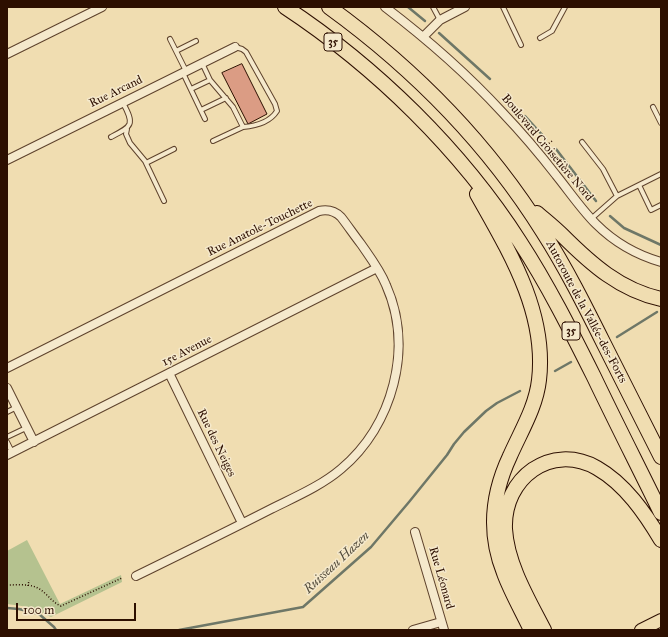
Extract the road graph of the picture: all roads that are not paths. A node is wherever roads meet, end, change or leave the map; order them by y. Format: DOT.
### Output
graph roads {
  1 [pos="102,7"];
  2 [pos="285,7"];
  3 [pos="330,7"];
  4 [pos="385,7"];
  5 [pos="434,7"];
  6 [pos="465,7"];
  7 [pos="503,7"];
  8 [pos="565,7"];
  9 [pos="440,20"];
  10 [pos="423,37"];
  11 [pos="540,38"];
  12 [pos="170,39"];
  13 [pos="196,41"];
  14 [pos="521,45"];
  15 [pos="235,47"];
  16 [pos="176,51"];
  17 [pos="7,54"];
  18 [pos="202,63"];
  19 [pos="185,72"];
  20 [pos="210,80"];
  21 [pos="191,89"];
  22 [pos="226,98"];
  23 [pos="123,102"];
  24 [pos="653,107"];
  25 [pos="201,110"];
  26 [pos="205,119"];
  27 [pos="661,123"];
  28 [pos="244,127"];
  29 [pos="127,129"];
  30 [pos="111,137"];
  31 [pos="213,141"];
  32 [pos="582,142"];
  33 [pos="174,149"];
  34 [pos="7,160"];
  35 [pos="460,162"];
  36 [pos="146,163"];
  37 [pos="661,174"];
  38 [pos="639,185"];
  39 [pos="617,196"];
  40 [pos="520,198"];
  41 [pos="164,201"];
  42 [pos="661,205"];
  43 [pos="591,219"];
  44 [pos="661,262"];
  45 [pos="377,268"];
  46 [pos="661,299"];
  47 [pos="7,368"];
  48 [pos="168,373"];
  49 [pos="7,388"];
  50 [pos="16,407"];
  51 [pos="7,412"];
  52 [pos="27,427"];
  53 [pos="7,437"];
  54 [pos="7,442"];
  55 [pos="34,442"];
  56 [pos="10,454"];
  57 [pos="661,458"];
  58 [pos="661,513"];
  59 [pos="242,523"];
  60 [pos="416,532"];
  61 [pos="661,540"];
  62 [pos="136,576"];
  63 [pos="661,620"];
  64 [pos="441,622"];
  65 [pos="413,630"];
  66 [pos="444,630"];
  67 [pos="531,630"];
  68 [pos="544,630"];
  69 [pos="641,630"];
  1 -- 17 [label="street"];
  2 -- 35 [label="highway, Autoroute de la Vallée-des-Forts / 35"];
  3 -- 40 [label="highway, Autoroute de la Vallée-des-Forts / 35"];
  4 -- 10 [label="street, Boulevard Croisetière Nord"];
  5 -- 9 [label="lane"];
  6 -- 9 [label="street"];
  7 -- 14 [label="lane"];
  8 -- 11 [label="lane"];
  9 -- 10 [label="street"];
  10 -- 43 [label="street, Boulevard Croisetière Nord"];
  12 -- 16 [label="lane"];
  13 -- 16 [label="lane"];
  15 -- 18 [label="street, Rue Arcand"];
  15 -- 28 [label="lane"];
  16 -- 19 [label="lane"];
  18 -- 19 [label="street, Rue Arcand"];
  18 -- 20 [label="lane"];
  19 -- 21 [label="lane"];
  19 -- 23 [label="street, Rue Arcand"];
  20 -- 21 [label="lane"];
  20 -- 22 [label="lane"];
  21 -- 25 [label="lane"];
  22 -- 25 [label="lane"];
  22 -- 28 [label="lane"];
  23 -- 29 [label="lane"];
  23 -- 34 [label="street, Rue Arcand"];
  24 -- 27 [label="lane"];
  25 -- 26 [label="lane"];
  28 -- 31 [label="lane"];
  29 -- 30 [label="lane"];
  29 -- 36 [label="lane"];
  32 -- 39 [label="lane"];
  33 -- 36 [label="lane"];
  35 -- 58 [label="highway, Autoroute de la Vallée-des-Forts / 35"];
  35 -- 67 [label="highway"];
  36 -- 41 [label="lane"];
  37 -- 38 [label="lane"];
  38 -- 39 [label="lane"];
  38 -- 42 [label="lane"];
  39 -- 43 [label="lane"];
  40 -- 46 [label="highway"];
  40 -- 57 [label="highway, Autoroute de la Vallée-des-Forts / 35"];
  43 -- 44 [label="street, Boulevard Croisetière Nord"];
  45 -- 47 [label="street, Rue Anatole-Touchette"];
  45 -- 48 [label="street, 15e Avenue"];
  45 -- 59 [label="street, Rue Anatole-Touchette"];
  48 -- 55 [label="street, 15e Avenue"];
  48 -- 59 [label="street, Rue des Neiges"];
  49 -- 50 [label="street"];
  50 -- 51 [label="lane"];
  50 -- 52 [label="street"];
  52 -- 53 [label="lane"];
  52 -- 55 [label="street"];
  54 -- 56 [label="lane"];
  55 -- 56 [label="street, 15e Avenue"];
  59 -- 62 [label="street, Rue Anatole-Touchette"];
  60 -- 64 [label="street, Rue Léonard"];
  61 -- 68 [label="highway"];
  63 -- 69 [label="main road"];
  64 -- 65 [label="street"];
  64 -- 66 [label="street, Rue Léonard"];
}
